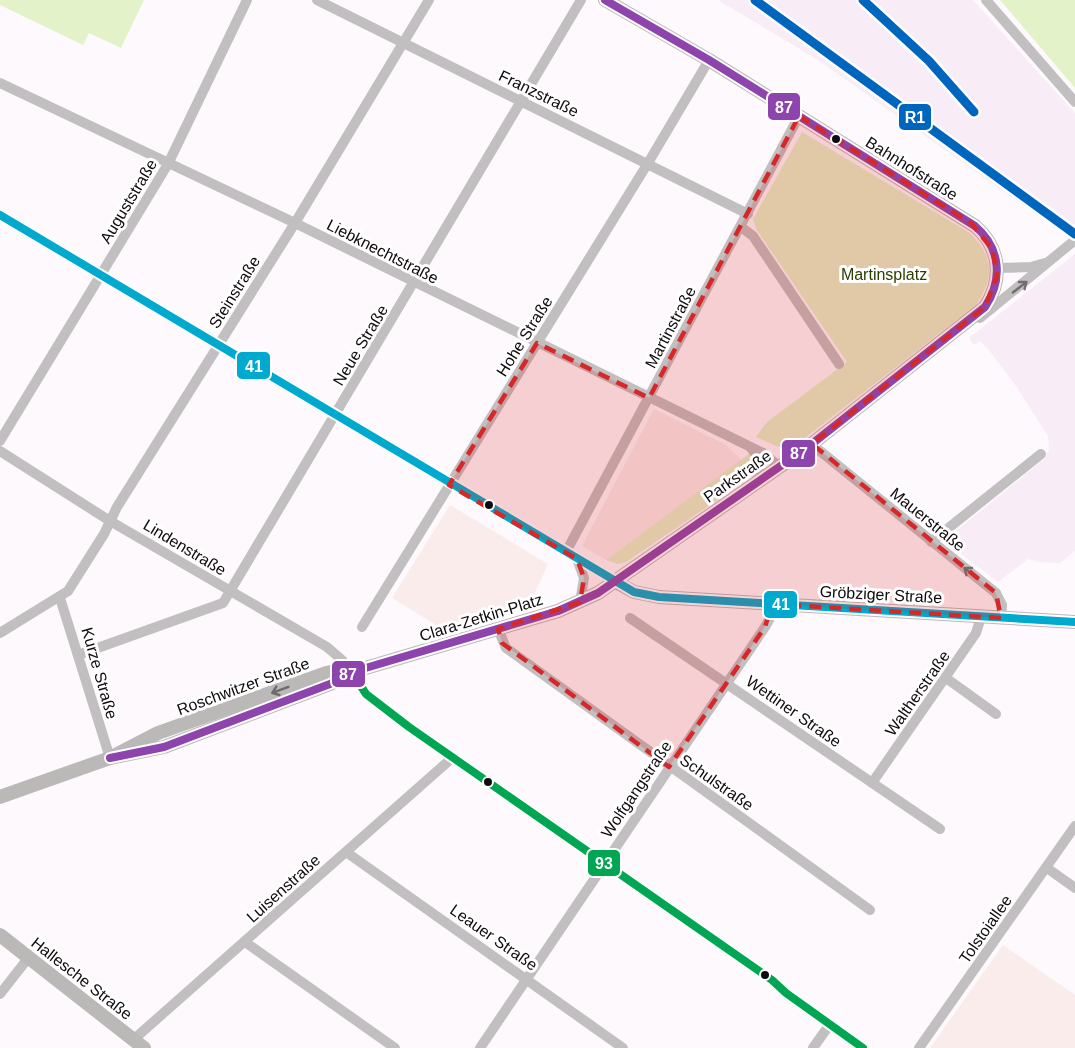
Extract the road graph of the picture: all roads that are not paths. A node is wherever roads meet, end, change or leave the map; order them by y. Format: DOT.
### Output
graph roads {
  1 [pos="246,0"];
  2 [pos="317,0"];
  3 [pos="429,0"];
  4 [pos="581,0"];
  5 [pos="605,0"];
  6 [pos="986,0"];
  7 [pos="403,43"];
  8 [pos="709,60"];
  9 [pos="0,83"];
  10 [pos="522,101"];
  11 [pos="1075,102"];
  12 [pos="799,116"];
  13 [pos="648,163"];
  14 [pos="168,164"];
  15 [pos="748,214"];
  16 [pos="0,215"];
  17 [pos="295,223"];
  18 [pos="741,227"];
  19 [pos="1075,240"];
  20 [pos="1050,260"];
  21 [pos="998,268"];
  22 [pos="99,276"];
  23 [pos="414,284"];
  24 [pos="537,343"];
  25 [pos="217,346"];
  26 [pos="932,350"];
  27 [pos="840,364"];
  28 [pos="649,398"];
  29 [pos="335,416"];
  30 [pos="0,441"];
  31 [pos="751,448"];
  32 [pos="814,449"];
  33 [pos="0,451"];
  34 [pos="1041,454"];
  35 [pos="780,466"];
  36 [pos="757,482"];
  37 [pos="449,484"];
  38 [pos="110,521"];
  39 [pos="932,542"];
  40 [pos="566,552"];
  41 [pos="577,559"];
  42 [pos="616,582"];
  43 [pos="230,592"];
  44 [pos="60,598"];
  45 [pos="580,602"];
  46 [pos="771,604"];
  47 [pos="981,617"];
  48 [pos="630,618"];
  49 [pos="1001,618"];
  50 [pos="1075,622"];
  51 [pos="362,627"];
  52 [pos="498,629"];
  53 [pos="0,633"];
  54 [pos="78,655"];
  55 [pos="351,672"];
  56 [pos="946,678"];
  57 [pos="726,682"];
  58 [pos="996,714"];
  59 [pos="110,758"];
  60 [pos="452,758"];
  61 [pos="669,767"];
  62 [pos="872,783"];
  63 [pos="0,797"];
  64 [pos="1075,826"];
  65 [pos="940,829"];
  66 [pos="346,852"];
  67 [pos="604,864"];
  68 [pos="1047,868"];
  69 [pos="1075,888"];
  70 [pos="870,909"];
  71 [pos="0,935"];
  72 [pos="245,942"];
  73 [pos="29,957"];
  74 [pos="527,978"];
  75 [pos="0,994"];
  76 [pos="830,1024"];
  77 [pos="139,1045"];
  78 [pos="395,1048"];
  79 [pos="480,1048"];
  80 [pos="622,1048"];
  81 [pos="813,1048"];
  82 [pos="863,1048"];
  83 [pos="919,1048"];
  1 -- 14 [label="street, Auguststraße"];
  2 -- 7 [label="street, Franzstraße"];
  3 -- 7 [label="street, Steinstraße"];
  4 -- 10 [label="street, Neue Straße"];
  5 -- 8 [label="main road, Bahnhofstraße"];
  6 -- 11 [label="street"];
  7 -- 10 [label="street, Franzstraße"];
  7 -- 17 [label="street, Steinstraße"];
  8 -- 12 [label="main road, Bahnhofstraße"];
  8 -- 13 [label="street, Hohe Straße"];
  9 -- 14 [label="street, Liebknechtstraße"];
  10 -- 13 [label="street, Franzstraße"];
  10 -- 23 [label="street, Neue Straße"];
  12 -- 15 [label="street, Martinstraße"];
  12 -- 21 [label="main road, Bahnhofstraße"];
  13 -- 15 [label="street, Franzstraße"];
  13 -- 24 [label="street, Hohe Straße"];
  14 -- 17 [label="street, Liebknechtstraße"];
  14 -- 22 [label="street, Auguststraße"];
  15 -- 18 [label="street, Martinstraße"];
  16 -- 22 [label="street"];
  17 -- 23 [label="street, Liebknechtstraße"];
  17 -- 25 [label="street, Steinstraße"];
  18 -- 27 [label="street"];
  18 -- 28 [label="street, Martinstraße"];
  19 -- 20 [label="street, Parkstraße"];
  20 -- 21 [label="street, Parkstraße"];
  26 -- 20 [label="street, Parkstraße, one-way"];
  21 -- 26 [label="main road, Parkstraße"];
  22 -- 25 [label="street"];
  22 -- 30 [label="street, Auguststraße"];
  23 -- 24 [label="street, Liebknechtstraße"];
  23 -- 29 [label="street, Neue Straße"];
  24 -- 28 [label="street, Liebknechtstraße"];
  24 -- 37 [label="street, Hohe Straße"];
  25 -- 29 [label="street"];
  25 -- 38 [label="street, Steinstraße"];
  26 -- 32 [label="main road, Parkstraße"];
  28 -- 31 [label="street, Liebknechtstraße"];
  28 -- 40 [label="street, Martinstraße"];
  29 -- 37 [label="street"];
  29 -- 43 [label="street, Neue Straße"];
  31 -- 35 [label="street, Liebknechtstraße"];
  31 -- 36 [label="street"];
  32 -- 35 [label="main road, Parkstraße"];
  32 -- 39 [label="street, Mauerstraße"];
  33 -- 38 [label="street, Lindenstraße"];
  34 -- 39 [label="street"];
  35 -- 36 [label="main road, Parkstraße"];
  36 -- 42 [label="main road, Parkstraße"];
  37 -- 40 [label="street"];
  37 -- 51 [label="street, Hohe Straße"];
  38 -- 43 [label="street, Lindenstraße"];
  38 -- 44 [label="street, Steinstraße"];
  49 -- 39 [label="street, Mauerstraße, one-way"];
  40 -- 41 [label="street"];
  41 -- 42 [label="street"];
  41 -- 45 [label="street"];
  42 -- 45 [label="main road, Clara-Zetkin-Platz"];
  42 -- 46 [label="main road, Gröbziger Straße"];
  43 -- 54 [label="street, Neue Straße"];
  43 -- 55 [label="street, Lindenstraße"];
  44 -- 53 [label="street, Steinstraße"];
  44 -- 54 [label="street, Kurze Straße"];
  45 -- 52 [label="main road, Clara-Zetkin-Platz"];
  46 -- 47 [label="main road, Gröbziger Straße"];
  46 -- 57 [label="street, Wolfgangstraße"];
  47 -- 49 [label="main road, Gröbziger Straße"];
  47 -- 56 [label="street, Waltherstraße"];
  48 -- 57 [label="street, Wettiner Straße"];
  49 -- 50 [label="main road, Gröbziger Straße"];
  52 -- 55 [label="main road, Clara-Zetkin-Platz"];
  52 -- 61 [label="street, Schulstraße"];
  54 -- 59 [label="street, Kurze Straße"];
  55 -- 59 [label="main road, Roschwitzer Straße"];
  55 -- 60 [label="street, Lindenstraße"];
  56 -- 58 [label="street"];
  56 -- 62 [label="street, Waltherstraße"];
  57 -- 61 [label="street, Wolfgangstraße"];
  57 -- 62 [label="street, Wettiner Straße"];
  59 -- 63 [label="main road, Roschwitzer Straße"];
  60 -- 66 [label="street, Luisenstraße"];
  60 -- 67 [label="street, Lindenstraße"];
  61 -- 67 [label="street, Wolfgangstraße"];
  61 -- 70 [label="street, Schulstraße"];
  62 -- 65 [label="street, Wettiner Straße"];
  64 -- 68 [label="street, Tolstoiallee"];
  66 -- 72 [label="street, Luisenstraße"];
  66 -- 74 [label="street, Leauer Straße"];
  67 -- 74 [label="street, Wolfgangstraße"];
  67 -- 76 [label="street, Lindenstraße"];
  68 -- 69 [label="street"];
  68 -- 83 [label="street, Tolstoiallee"];
  71 -- 73 [label="main road, Hallesche Straße"];
  72 -- 77 [label="street, Luisenstraße"];
  72 -- 78 [label="street"];
  73 -- 75 [label="street"];
  73 -- 77 [label="main road, Hallesche Straße"];
  74 -- 79 [label="street, Wolfgangstraße"];
  74 -- 80 [label="street, Leauer Straße"];
  76 -- 81 [label="street"];
  76 -- 82 [label="street, Lindenstraße"];
}
